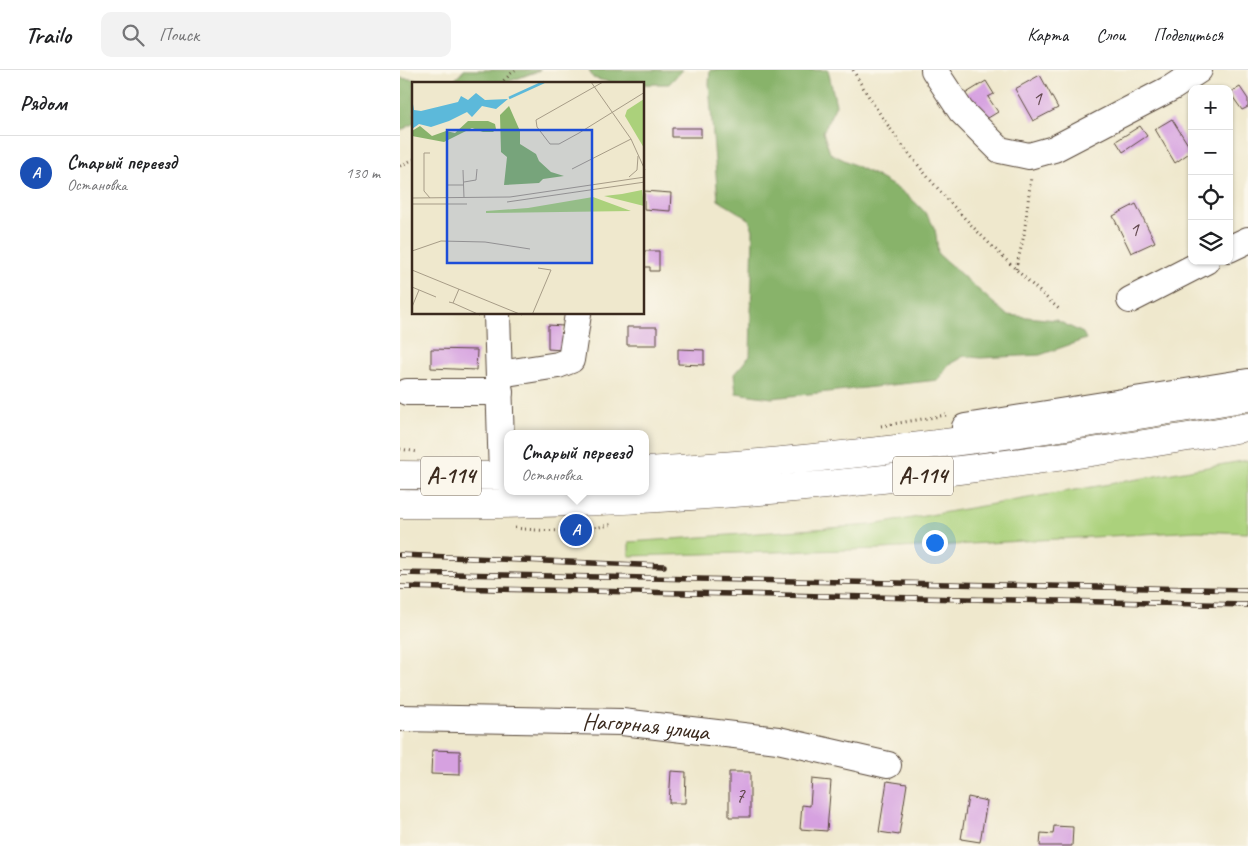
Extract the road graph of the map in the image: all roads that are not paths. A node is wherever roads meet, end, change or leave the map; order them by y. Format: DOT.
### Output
graph roads {
  1 [pos="934,70"];
  2 [pos="1199,70"];
  3 [pos="1248,240"];
  4 [pos="1233,247"];
  5 [pos="1198,265"];
  6 [pos="1130,300"];
  7 [pos="497,315"];
  8 [pos="578,315"];
  9 [pos="1248,382"];
  10 [pos="500,383"];
  11 [pos="407,392"];
  12 [pos="1248,397"];
  13 [pos="1248,427"];
  14 [pos="504,457"];
  15 [pos="769,464"];
  16 [pos="649,471"];
  17 [pos="400,475"];
  18 [pos="504,476"];
  19 [pos="400,504"];
  20 [pos="400,718"];
  21 [pos="888,765"];
  1 -- 2 [label="street"];
  3 -- 4 [label="street"];
  5 -- 6 [label="street"];
  7 -- 10 [label="street"];
  8 -- 10 [label="street"];
  9 -- 15 [label="street"];
  10 -- 11 [label="street"];
  10 -- 14 [label="street"];
  12 -- 15 [label="highway, А-114"];
  13 -- 19 [label="highway, А-114"];
  15 -- 16 [label="highway, А-114"];
  17 -- 18 [label="highway, А-114"];
  20 -- 21 [label="street, Нагорная улица"];
}
